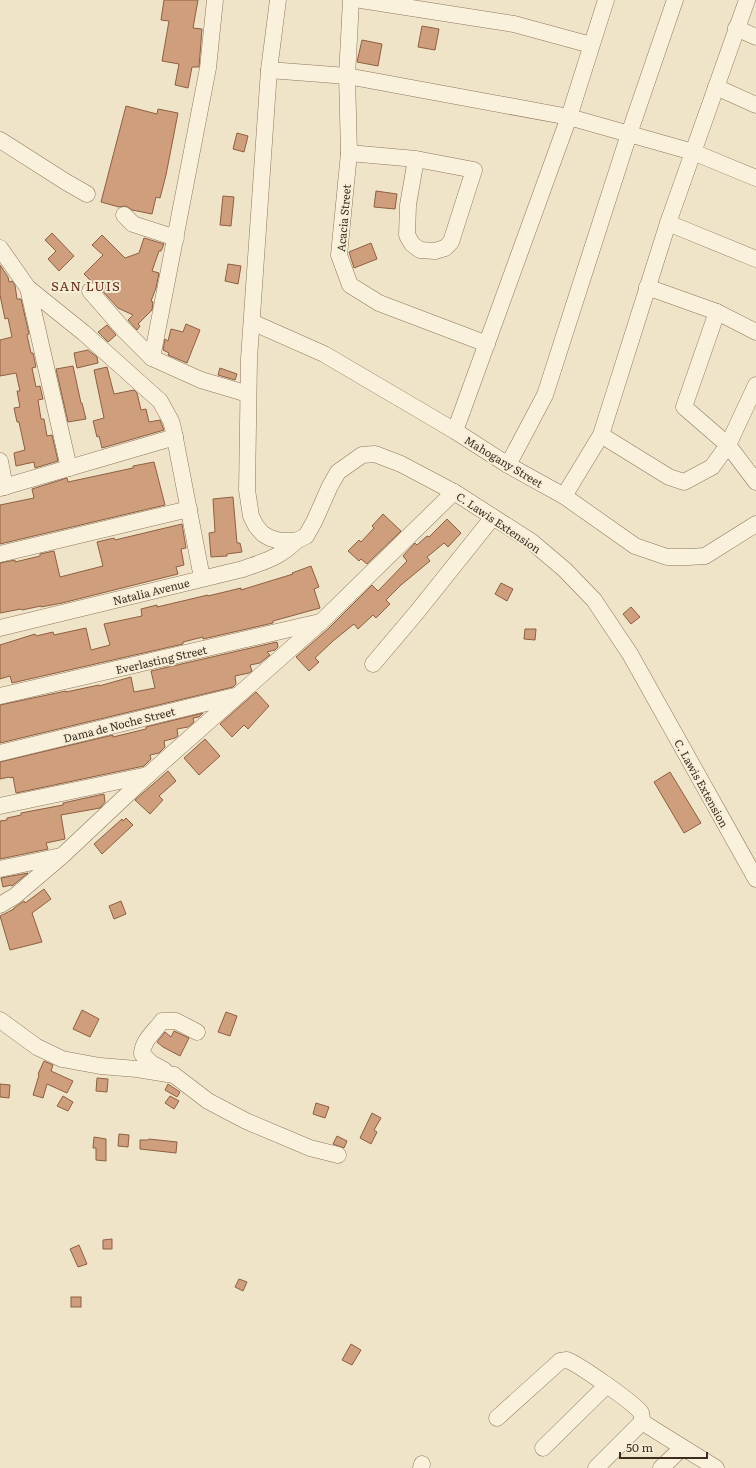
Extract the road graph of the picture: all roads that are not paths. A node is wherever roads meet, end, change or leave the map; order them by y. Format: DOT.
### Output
graph roads {
  1 [pos="215,0"];
  2 [pos="278,0"];
  3 [pos="351,0"];
  4 [pos="361,0"];
  5 [pos="606,0"];
  6 [pos="675,0"];
  7 [pos="747,0"];
  8 [pos="736,28"];
  9 [pos="756,37"];
  10 [pos="592,45"];
  11 [pos="269,70"];
  12 [pos="347,76"];
  13 [pos="716,87"];
  14 [pos="756,105"];
  15 [pos="569,116"];
  16 [pos="629,134"];
  17 [pos="0,140"];
  18 [pos="693,152"];
  19 [pos="349,153"];
  20 [pos="416,159"];
  21 [pos="756,178"];
  22 [pos="87,194"];
  23 [pos="124,215"];
  24 [pos="668,223"];
  25 [pos="176,238"];
  26 [pos="0,248"];
  27 [pos="756,259"];
  28 [pos="647,287"];
  29 [pos="28,288"];
  30 [pos="90,291"];
  31 [pos="716,312"];
  32 [pos="252,322"];
  33 [pos="756,332"];
  34 [pos="487,344"];
  35 [pos="152,358"];
  36 [pos="756,385"];
  37 [pos="248,394"];
  38 [pos="753,403"];
  39 [pos="455,431"];
  40 [pos="601,435"];
  41 [pos="175,437"];
  42 [pos="728,445"];
  43 [pos="0,461"];
  44 [pos="508,465"];
  45 [pos="69,468"];
  46 [pos="756,482"];
  47 [pos="2,487"];
  48 [pos="454,492"];
  49 [pos="564,496"];
  50 [pos="189,509"];
  51 [pos="493,517"];
  52 [pos="756,524"];
  53 [pos="296,541"];
  54 [pos="0,554"];
  55 [pos="202,578"];
  56 [pos="321,622"];
  57 [pos="0,628"];
  58 [pos="373,664"];
  59 [pos="238,695"];
  60 [pos="0,696"];
  61 [pos="0,753"];
  62 [pos="148,775"];
  63 [pos="0,806"];
  64 [pos="62,856"];
  65 [pos="0,869"];
  66 [pos="756,879"];
  67 [pos="0,905"];
  68 [pos="0,1020"];
  69 [pos="197,1032"];
  70 [pos="174,1075"];
  71 [pos="338,1155"];
  72 [pos="607,1385"];
  73 [pos="497,1418"];
  74 [pos="642,1422"];
  75 [pos="543,1448"];
  76 [pos="682,1448"];
  77 [pos="596,1468"];
  78 [pos="661,1468"];
  79 [pos="716,1468"];
  1 -- 25 [label="street"];
  2 -- 11 [label="street"];
  3 -- 12 [label="street, Acacia Street"];
  4 -- 10 [label="street"];
  5 -- 10 [label="street"];
  6 -- 16 [label="street"];
  7 -- 8 [label="street"];
  8 -- 9 [label="street"];
  8 -- 13 [label="street"];
  10 -- 15 [label="street"];
  11 -- 12 [label="street"];
  11 -- 32 [label="street"];
  12 -- 15 [label="street"];
  12 -- 19 [label="street, Acacia Street"];
  13 -- 14 [label="street"];
  13 -- 18 [label="street"];
  15 -- 16 [label="street"];
  15 -- 34 [label="street"];
  16 -- 18 [label="street"];
  16 -- 44 [label="street"];
  17 -- 22 [label="street"];
  18 -- 21 [label="street"];
  18 -- 24 [label="street"];
  19 -- 20 [label="street"];
  19 -- 34 [label="street, Acacia Street"];
  20 -- 20 [label="street"];
  23 -- 25 [label="street"];
  24 -- 27 [label="street"];
  24 -- 28 [label="street"];
  25 -- 35 [label="street"];
  26 -- 29 [label="street"];
  28 -- 31 [label="street"];
  28 -- 40 [label="street"];
  29 -- 41 [label="street"];
  29 -- 45 [label="street"];
  30 -- 35 [label="street"];
  31 -- 33 [label="street"];
  31 -- 42 [label="street"];
  32 -- 37 [label="street"];
  32 -- 39 [label="street, Mahogany Street"];
  34 -- 39 [label="street"];
  35 -- 37 [label="street"];
  36 -- 38 [label="street"];
  37 -- 53 [label="street"];
  38 -- 42 [label="street"];
  39 -- 44 [label="street, Mahogany Street"];
  40 -- 42 [label="street"];
  40 -- 49 [label="street"];
  41 -- 45 [label="street"];
  41 -- 50 [label="street"];
  42 -- 46 [label="street"];
  43 -- 47 [label="street"];
  44 -- 49 [label="street, Mahogany Street"];
  45 -- 47 [label="street"];
  48 -- 51 [label="street, C. Lawis Extension"];
  48 -- 53 [label="street, C. Lawis Extension"];
  48 -- 56 [label="street"];
  49 -- 52 [label="street, Mahogany Street"];
  50 -- 54 [label="street"];
  50 -- 55 [label="street"];
  51 -- 58 [label="street"];
  51 -- 66 [label="street, C. Lawis Extension"];
  53 -- 55 [label="street, Natalia Avenue"];
  55 -- 57 [label="street, Natalia Avenue"];
  56 -- 59 [label="street"];
  56 -- 60 [label="street, Everlasting Street"];
  59 -- 61 [label="street, Dama de Noche Street"];
  59 -- 62 [label="street"];
  62 -- 63 [label="street"];
  62 -- 64 [label="street"];
  64 -- 65 [label="street"];
  64 -- 67 [label="street"];
  68 -- 70 [label="street"];
  69 -- 70 [label="street"];
  70 -- 71 [label="street"];
  72 -- 73 [label="street"];
  72 -- 74 [label="street"];
  72 -- 75 [label="street"];
  74 -- 76 [label="street"];
  74 -- 77 [label="street"];
  76 -- 78 [label="street"];
  76 -- 79 [label="street"];
}
